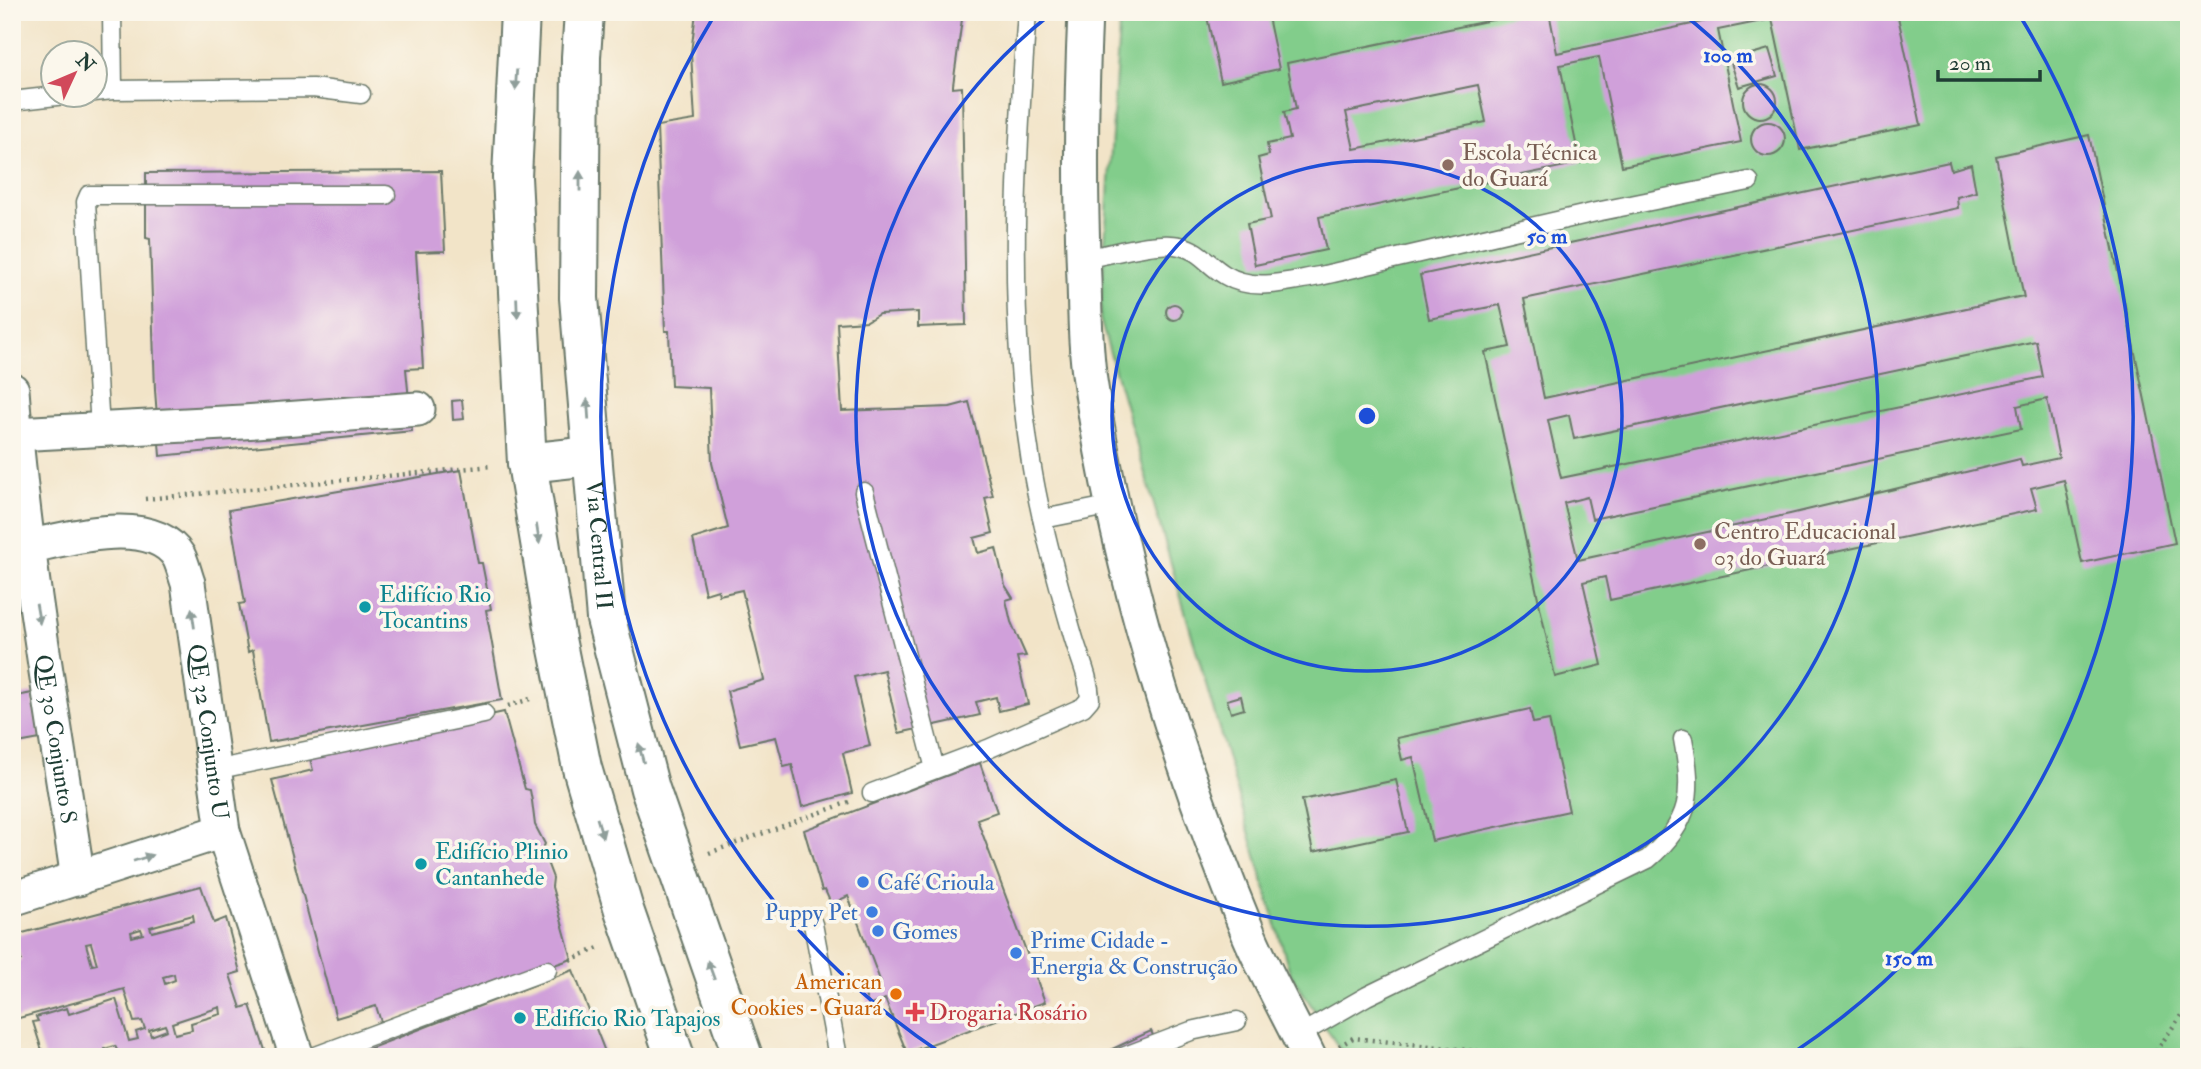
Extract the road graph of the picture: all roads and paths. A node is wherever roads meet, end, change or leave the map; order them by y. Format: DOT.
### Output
graph roads {
  1 [pos="112,12"];
  2 [pos="520,12"];
  3 [pos="584,12"];
  4 [pos="1027,12"];
  5 [pos="1085,12"];
  6 [pos="113,90"];
  7 [pos="108,91"];
  8 [pos="361,94"];
  9 [pos="38,98"];
  10 [pos="12,101"];
  11 [pos="1749,181"];
  12 [pos="386,195"];
  13 [pos="1083,259"];
  14 [pos="12,390"];
  15 [pos="418,409"];
  16 [pos="100,428"];
  17 [pos="15,434"];
  18 [pos="591,456"];
  19 [pos="527,463"];
  20 [pos="864,492"];
  21 [pos="132,500"];
  22 [pos="1113,505"];
  23 [pos="1043,519"];
  24 [pos="26,547"];
  25 [pos="565,689"];
  26 [pos="484,714"];
  27 [pos="1683,739"];
  28 [pos="934,769"];
  29 [pos="215,770"];
  30 [pos="872,793"];
  31 [pos="223,831"];
  32 [pos="675,866"];
  33 [pos="78,879"];
  34 [pos="12,899"];
  35 [pos="813,924"];
  36 [pos="633,934"];
  37 [pos="547,970"];
  38 [pos="2189,1004"];
  39 [pos="1237,1021"];
  40 [pos="1313,1048"];
  41 [pos="297,1057"];
  42 [pos="313,1057"];
  43 [pos="675,1057"];
  44 [pos="743,1057"];
  45 [pos="838,1057"];
  46 [pos="1123,1057"];
  47 [pos="1535,1057"];
  48 [pos="2152,1057"];
  1 -- 6 [label="lane"];
  2 -- 19 [label="street, one-way"];
  18 -- 3 [label="street, Via Central II, one-way"];
  4 -- 23 [label="lane"];
  5 -- 13 [label="street"];
  6 -- 7 [label="lane"];
  6 -- 8 [label="lane"];
  9 -- 10 [label="lane"];
  11 -- 13 [label="lane"];
  12 -- 16 [label="lane"];
  13 -- 22 [label="street"];
  14 -- 17 [label="street, QE 30 Conjunto S"];
  15 -- 16 [label="street"];
  16 -- 17 [label="street"];
  17 -- 24 [label="street, QE 30 Conjunto S"];
  18 -- 19 [label="street"];
  32 -- 18 [label="street, Via Central II, one-way"];
  19 -- 21 [label="path"];
  19 -- 25 [label="street, one-way"];
  20 -- 28 [label="lane"];
  22 -- 23 [label="lane"];
  22 -- 40 [label="street"];
  23 -- 28 [label="lane"];
  29 -- 24 [label="street, QE 32 Conjunto U, one-way"];
  24 -- 33 [label="street, QE 30 Conjunto S, one-way"];
  25 -- 26 [label="path"];
  25 -- 36 [label="street, one-way"];
  26 -- 29 [label="lane"];
  27 -- 40 [label="lane"];
  28 -- 30 [label="lane"];
  29 -- 31 [label="street, QE 32 Conjunto U"];
  30 -- 32 [label="path"];
  33 -- 31 [label="street, one-way"];
  31 -- 41 [label="street, QE 32 Conjunto U"];
  44 -- 32 [label="street, Via Central II, one-way"];
  33 -- 34 [label="street"];
  35 -- 45 [label="lane"];
  36 -- 37 [label="path"];
  36 -- 43 [label="street"];
  37 -- 42 [label="lane"];
  38 -- 48 [label="path"];
  39 -- 46 [label="lane"];
  40 -- 47 [label="path"];
}
